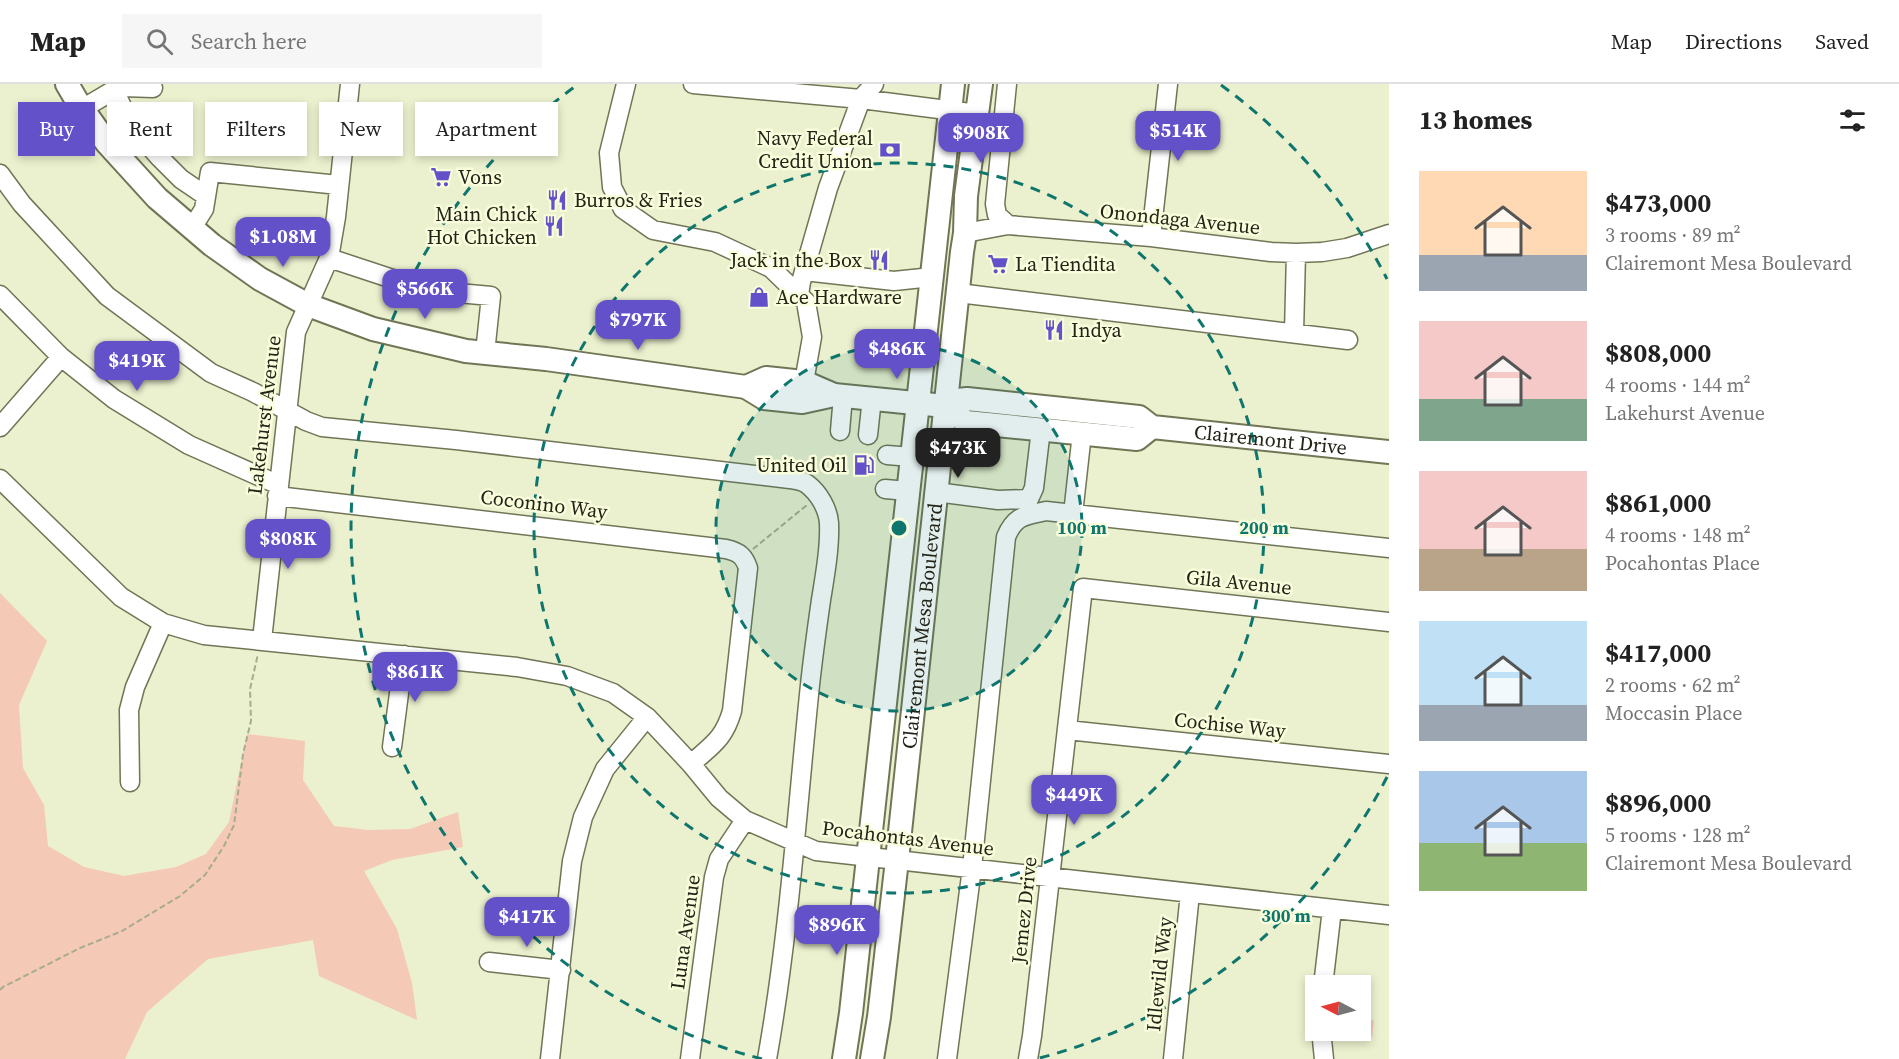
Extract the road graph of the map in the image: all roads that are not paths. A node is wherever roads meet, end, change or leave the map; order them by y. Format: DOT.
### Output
graph roads {
  1 [pos="67,84"];
  2 [pos="350,84"];
  3 [pos="626,84"];
  4 [pos="693,84"];
  5 [pos="874,84"];
  6 [pos="953,84"];
  7 [pos="981,84"];
  8 [pos="1007,84"];
  9 [pos="1168,84"];
  10 [pos="153,88"];
  11 [pos="114,90"];
  12 [pos="861,99"];
  13 [pos="78,102"];
  14 [pos="94,102"];
  15 [pos="950,110"];
  16 [pos="978,114"];
  17 [pos="95,126"];
  18 [pos="0,174"];
  19 [pos="339,185"];
  20 [pos="206,196"];
  21 [pos="1008,225"];
  22 [pos="192,228"];
  23 [pos="965,233"];
  24 [pos="1389,234"];
  25 [pos="1151,237"];
  26 [pos="1296,253"];
  27 [pos="329,258"];
  28 [pos="804,271"];
  29 [pos="932,277"];
  30 [pos="958,293"];
  31 [pos="0,295"];
  32 [pos="799,295"];
  33 [pos="308,305"];
  34 [pos="1294,333"];
  35 [pos="1348,340"];
  36 [pos="485,353"];
  37 [pos="61,357"];
  38 [pos="804,382"];
  39 [pos="746,387"];
  40 [pos="839,396"];
  41 [pos="872,398"];
  42 [pos="918,402"];
  43 [pos="945,406"];
  44 [pos="287,410"];
  45 [pos="0,427"];
  46 [pos="1152,427"];
  47 [pos="1041,429"];
  48 [pos="840,431"];
  49 [pos="1082,433"];
  50 [pos="868,435"];
  51 [pos="1389,452"];
  52 [pos="887,455"];
  53 [pos="912,457"];
  54 [pos="0,479"];
  55 [pos="885,489"];
  56 [pos="278,490"];
  57 [pos="908,491"];
  58 [pos="936,492"];
  59 [pos="1073,514"];
  60 [pos="1389,548"];
  61 [pos="1083,588"];
  62 [pos="1389,622"];
  63 [pos="163,623"];
  64 [pos="262,640"];
  65 [pos="404,655"];
  66 [pos="647,717"];
  67 [pos="1067,730"];
  68 [pos="392,747"];
  69 [pos="691,764"];
  70 [pos="1389,764"];
  71 [pos="130,782"];
  72 [pos="745,820"];
  73 [pos="796,843"];
  74 [pos="868,857"];
  75 [pos="897,860"];
  76 [pos="972,868"];
  77 [pos="1051,878"];
  78 [pos="1190,892"];
  79 [pos="1332,909"];
  80 [pos="1389,915"];
  81 [pos="489,962"];
  82 [pos="561,970"];
  83 [pos="1324,975"];
  84 [pos="1322,1041"];
  85 [pos="550,1059"];
  86 [pos="690,1059"];
  87 [pos="767,1059"];
  88 [pos="844,1059"];
  89 [pos="872,1059"];
  90 [pos="947,1059"];
  91 [pos="1028,1059"];
  92 [pos="1173,1059"];
  93 [pos="1324,1059"];
  1 -- 13 [label="main road, Clairemont Drive"];
  2 -- 19 [label="street, Lakehurst Avenue"];
  3 -- 32 [label="street"];
  4 -- 12 [label="street"];
  5 -- 12 [label="street"];
  6 -- 15 [label="main road, Clairemont Mesa Boulevard"];
  7 -- 16 [label="main road, Clairemont Mesa Boulevard"];
  8 -- 21 [label="street"];
  9 -- 25 [label="street"];
  10 -- 11 [label="street"];
  11 -- 14 [label="street"];
  11 -- 20 [label="street"];
  12 -- 15 [label="street"];
  12 -- 28 [label="street"];
  15 -- 16 [label="street"];
  15 -- 29 [label="main road, Clairemont Mesa Boulevard"];
  16 -- 23 [label="main road, Clairemont Mesa Boulevard"];
  17 -- 22 [label="main road, Clairemont Drive"];
  18 -- 44 [label="street"];
  19 -- 20 [label="street"];
  19 -- 27 [label="street, Lakehurst Avenue"];
  20 -- 22 [label="street"];
  21 -- 23 [label="street, Onondaga Avenue"];
  21 -- 25 [label="street, Onondaga Avenue"];
  22 -- 33 [label="main road, Clairemont Drive"];
  23 -- 30 [label="main road, Clairemont Mesa Boulevard"];
  24 -- 26 [label="street, Onondaga Avenue"];
  25 -- 26 [label="street, Onondaga Avenue"];
  26 -- 34 [label="street"];
  27 -- 33 [label="street, Lakehurst Avenue"];
  27 -- 36 [label="street"];
  28 -- 29 [label="street"];
  28 -- 32 [label="street"];
  29 -- 42 [label="main road, Clairemont Mesa Boulevard"];
  30 -- 34 [label="street"];
  30 -- 43 [label="main road, Clairemont Mesa Boulevard"];
  31 -- 37 [label="street, Coconino Way"];
  32 -- 38 [label="street"];
  33 -- 36 [label="main road, Clairemont Drive"];
  33 -- 44 [label="street, Lakehurst Avenue"];
  34 -- 35 [label="street"];
  36 -- 39 [label="main road, Clairemont Drive"];
  37 -- 45 [label="street"];
  37 -- 56 [label="street, Coconino Way"];
  38 -- 39 [label="main road, Clairemont Drive"];
  38 -- 40 [label="main road, Clairemont Drive"];
  39 -- 40 [label="main road, Clairemont Drive"];
  40 -- 41 [label="main road, Clairemont Drive"];
  40 -- 48 [label="street"];
  41 -- 42 [label="main road, Clairemont Drive"];
  41 -- 50 [label="street"];
  42 -- 43 [label="main road, Clairemont Drive"];
  42 -- 53 [label="main road, Clairemont Mesa Boulevard"];
  43 -- 46 [label="main road, Clairemont Drive"];
  43 -- 47 [label="main road, Clairemont Drive"];
  43 -- 58 [label="main road, Clairemont Mesa Boulevard"];
  44 -- 56 [label="street, Lakehurst Avenue"];
  44 -- 73 [label="street"];
  46 -- 49 [label="main road, Clairemont Drive"];
  46 -- 51 [label="main road, Clairemont Drive"];
  47 -- 49 [label="main road, Clairemont Drive"];
  47 -- 58 [label="street"];
  49 -- 59 [label="street"];
  52 -- 53 [label="street"];
  53 -- 57 [label="main road, Clairemont Mesa Boulevard"];
  54 -- 63 [label="street, Pocahontas Avenue"];
  55 -- 57 [label="street"];
  56 -- 64 [label="street, Lakehurst Avenue"];
  56 -- 69 [label="street, Coconino Way"];
  57 -- 74 [label="main road, Clairemont Mesa Boulevard"];
  58 -- 75 [label="main road, Clairemont Mesa Boulevard"];
  59 -- 60 [label="street"];
  59 -- 76 [label="street"];
  61 -- 62 [label="street, Gila Avenue"];
  61 -- 67 [label="street, Jemez Drive"];
  63 -- 64 [label="street, Pocahontas Avenue"];
  63 -- 71 [label="street"];
  64 -- 65 [label="street, Pocahontas Avenue"];
  65 -- 66 [label="street, Pocahontas Avenue"];
  65 -- 68 [label="street"];
  66 -- 69 [label="street, Pocahontas Avenue"];
  66 -- 82 [label="street"];
  67 -- 70 [label="street, Cochise Way"];
  67 -- 77 [label="street, Jemez Drive"];
  69 -- 72 [label="street, Pocahontas Avenue"];
  72 -- 73 [label="street, Pocahontas Avenue"];
  72 -- 86 [label="street, Luna Avenue"];
  73 -- 74 [label="street, Pocahontas Avenue"];
  73 -- 87 [label="street"];
  74 -- 75 [label="street, Pocahontas Avenue"];
  74 -- 88 [label="main road, Clairemont Mesa Boulevard"];
  75 -- 76 [label="street, Pocahontas Avenue"];
  75 -- 89 [label="main road, Clairemont Mesa Boulevard"];
  76 -- 77 [label="street, Pocahontas Avenue"];
  76 -- 90 [label="street"];
  77 -- 78 [label="street, Pocahontas Avenue"];
  77 -- 91 [label="street, Jemez Drive"];
  78 -- 79 [label="street, Pocahontas Avenue"];
  78 -- 92 [label="street, Idlewild Way"];
  79 -- 80 [label="street, Pocahontas Avenue"];
  79 -- 83 [label="street"];
  81 -- 82 [label="street"];
  82 -- 85 [label="street"];
  84 -- 93 [label="street"];
}
